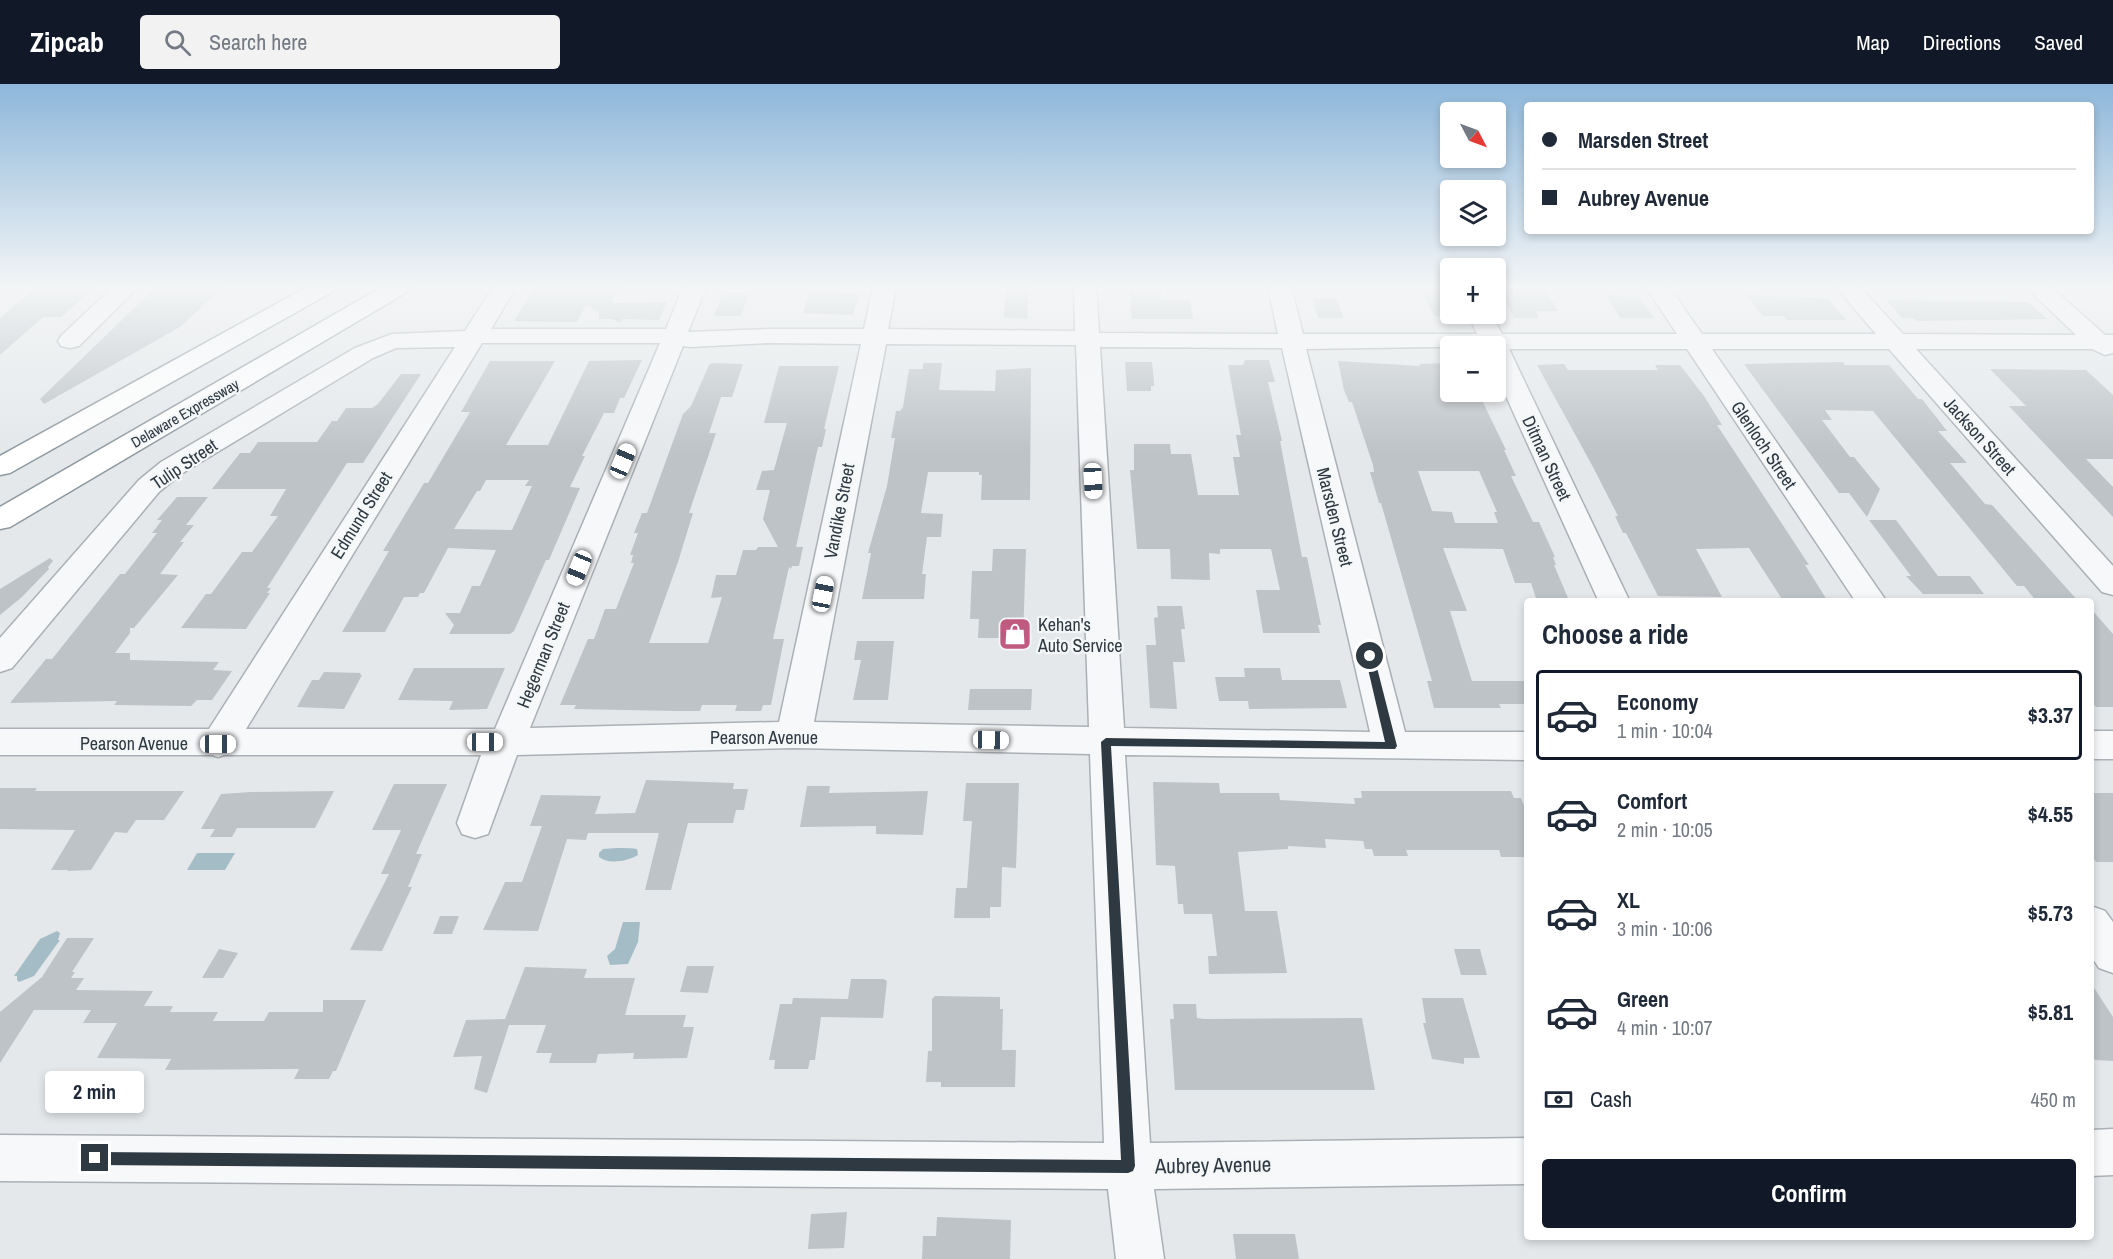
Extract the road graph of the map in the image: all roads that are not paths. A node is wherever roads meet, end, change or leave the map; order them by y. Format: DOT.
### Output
graph roads {
  1 [pos="1293,341"];
  2 [pos="188,342"];
  3 [pos="226,342"];
  4 [pos="305,342"];
  5 [pos="413,342"];
  6 [pos="470,342"];
  7 [pos="674,342"];
  8 [pos="874,342"];
  9 [pos="1086,342"];
  10 [pos="1695,342"];
  11 [pos="1861,342"];
  12 [pos="1895,342"];
  13 [pos="2108,346"];
  14 [pos="1506,369"];
  15 [pos="0,458"];
  16 [pos="0,468"];
  17 [pos="0,520"];
  18 [pos="2113,585"];
  19 [pos="1613,598"];
  20 [pos="1869,598"];
  21 [pos="0,660"];
  22 [pos="794,735"];
  23 [pos="0,742"];
  24 [pos="507,742"];
  25 [pos="1106,742"];
  26 [pos="218,744"];
  27 [pos="2094,745"];
  28 [pos="2113,745"];
  29 [pos="1391,746"];
  30 [pos="1524,746"];
  31 [pos="475,823"];
  32 [pos="2094,927"];
  33 [pos="2113,955"];
  34 [pos="2113,1152"];
  35 [pos="2094,1153"];
  36 [pos="0,1158"];
  37 [pos="1524,1161"];
  38 [pos="1128,1166"];
  39 [pos="1140,1259"];
  1 -- 29 [label="street, Marsden Street"];
  2 -- 15 [label="highway"];
  3 -- 16 [label="highway"];
  4 -- 17 [label="highway, Delaware Expressway"];
  5 -- 21 [label="street, Tulip Street"];
  6 -- 26 [label="street, Edmund Street"];
  7 -- 24 [label="street, Hegerman Street"];
  8 -- 22 [label="street, Vandike Street"];
  9 -- 25 [label="street"];
  10 -- 20 [label="street, Glenloch Street"];
  11 -- 12 [label="street"];
  12 -- 13 [label="street"];
  12 -- 18 [label="street, Jackson Street"];
  14 -- 19 [label="street, Ditman Street"];
  22 -- 24 [label="street, Pearson Avenue"];
  22 -- 25 [label="street, Pearson Avenue"];
  23 -- 26 [label="street, Pearson Avenue"];
  24 -- 26 [label="street, Pearson Avenue"];
  24 -- 31 [label="street, Hegerman Street"];
  25 -- 29 [label="street, Pearson Avenue"];
  25 -- 38 [label="street"];
  27 -- 28 [label="street"];
  29 -- 30 [label="street, Pearson Avenue"];
  32 -- 33 [label="street"];
  34 -- 35 [label="street"];
  36 -- 38 [label="street, Aubrey Avenue"];
  37 -- 38 [label="street, Aubrey Avenue"];
  38 -- 39 [label="street"];
}
